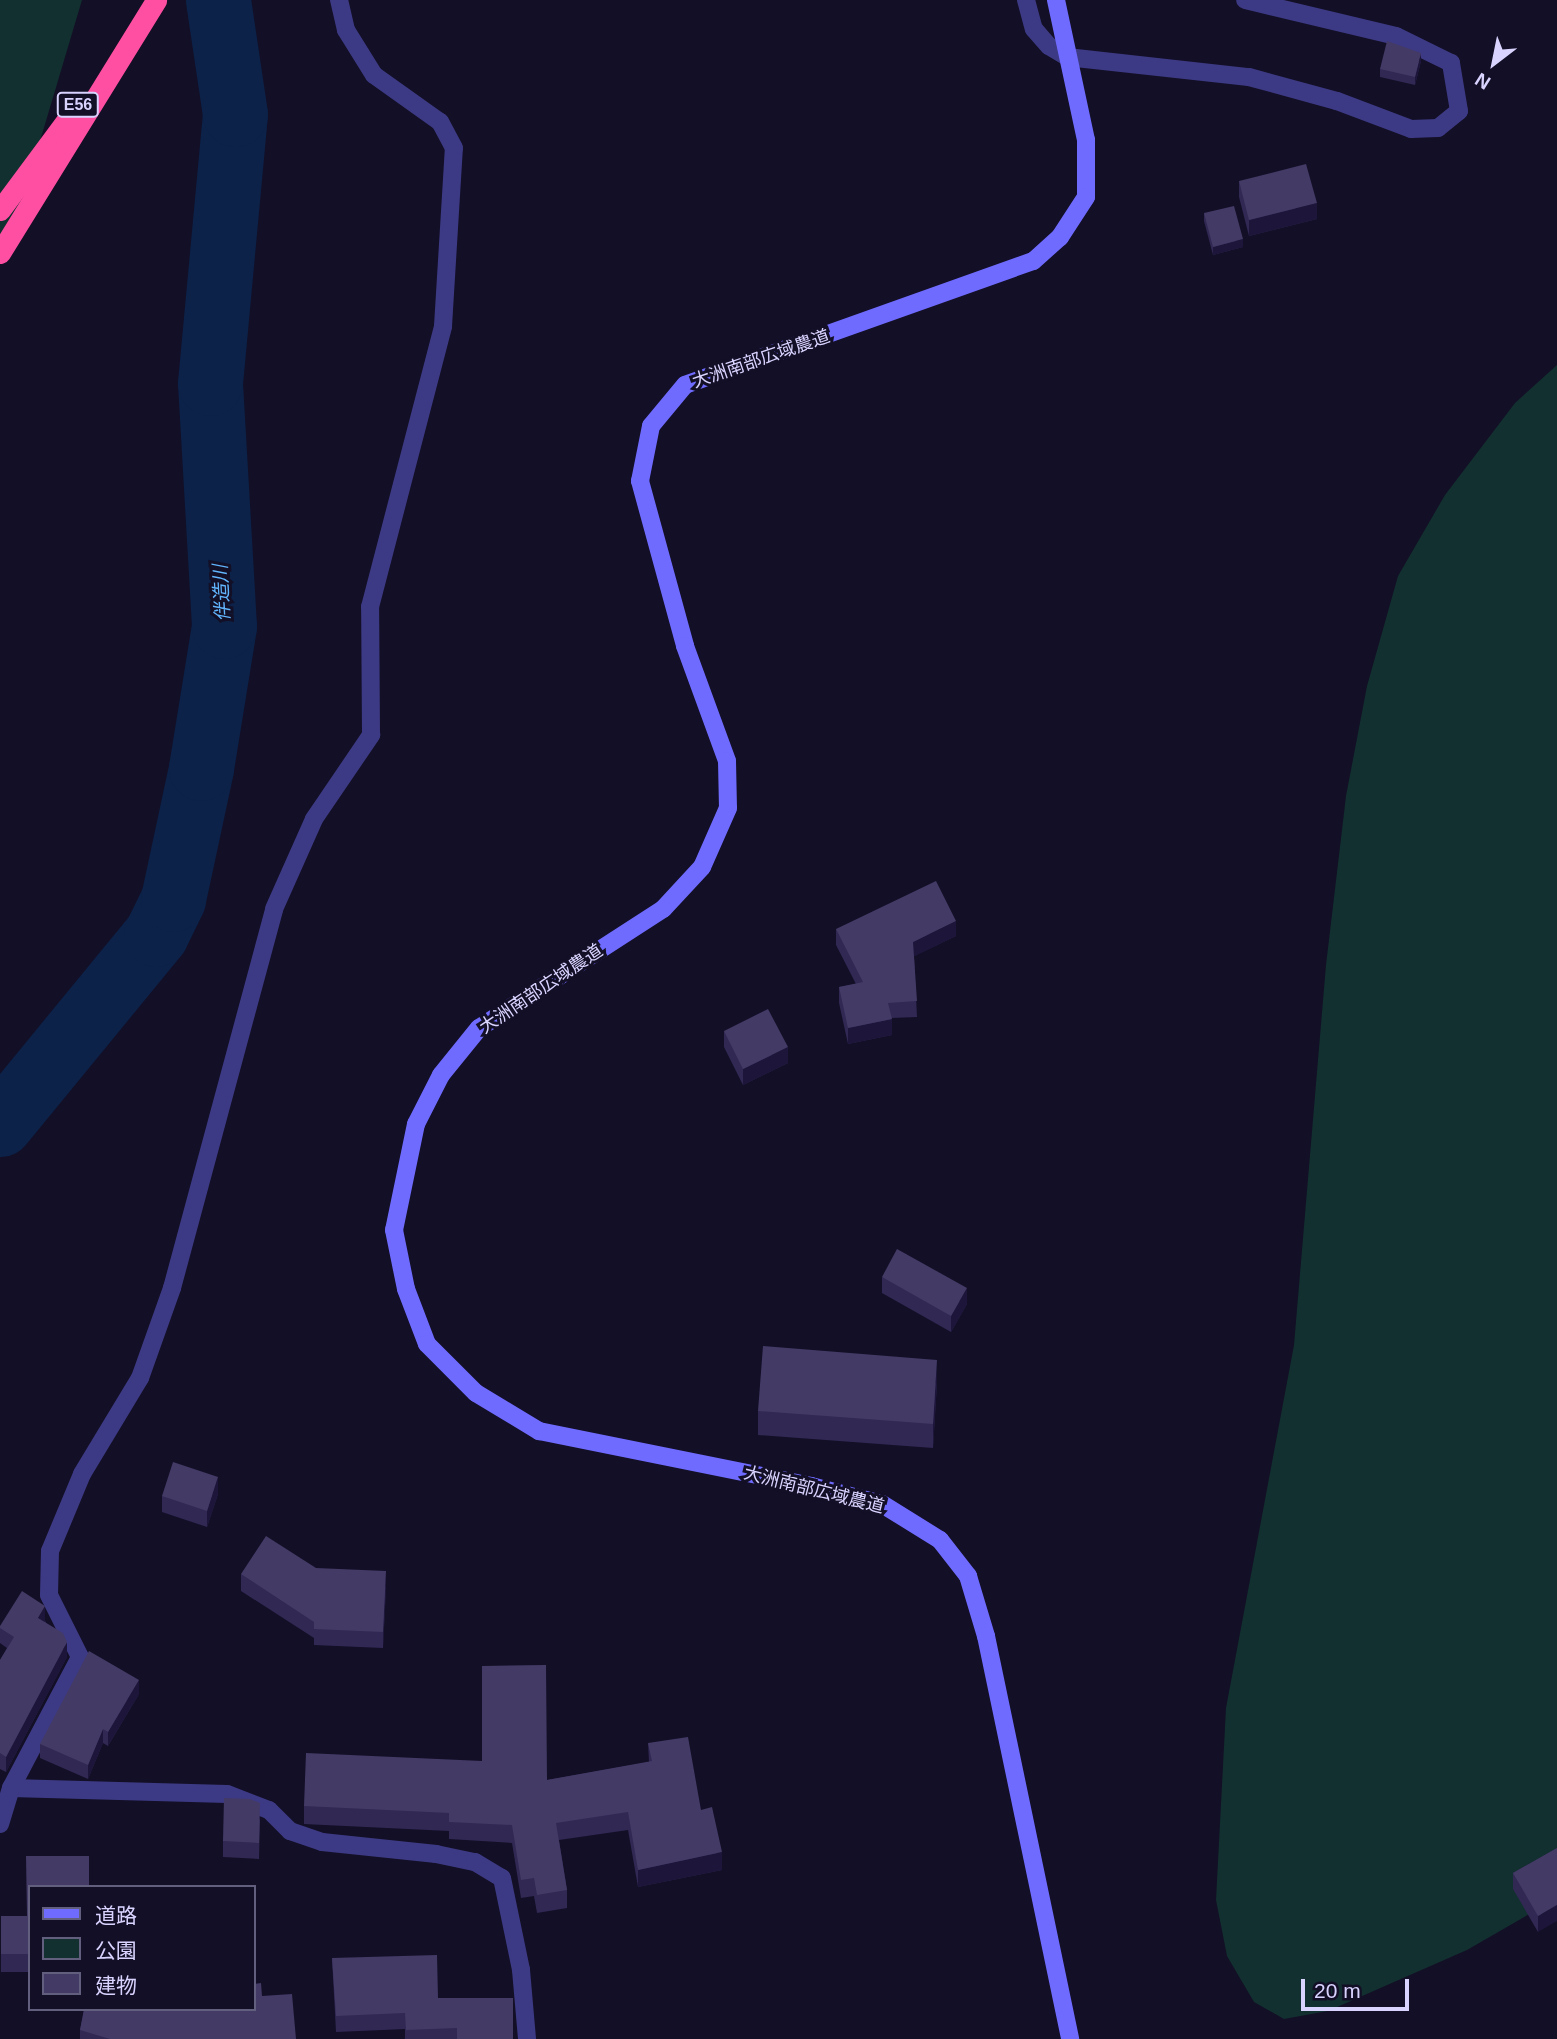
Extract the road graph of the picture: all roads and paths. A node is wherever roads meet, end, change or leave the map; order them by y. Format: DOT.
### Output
graph roads {
  1 [pos="156,0"];
  2 [pos="339,0"];
  3 [pos="1026,0"];
  4 [pos="1056,0"];
  5 [pos="1245,0"];
  6 [pos="1068,57"];
  7 [pos="0,210"];
  8 [pos="0,253"];
  9 [pos="11,1788"];
  10 [pos="0,1824"];
  11 [pos="527,2039"];
  12 [pos="1070,2039"];
  1 -- 7 [label="highway, E56"];
  1 -- 8 [label="highway"];
  2 -- 9 [label="street"];
  3 -- 6 [label="street"];
  4 -- 6 [label="street, 大洲南部広域農道"];
  5 -- 6 [label="street"];
  6 -- 12 [label="street, 大洲南部広域農道"];
  9 -- 10 [label="street"];
  9 -- 11 [label="street"];
}
